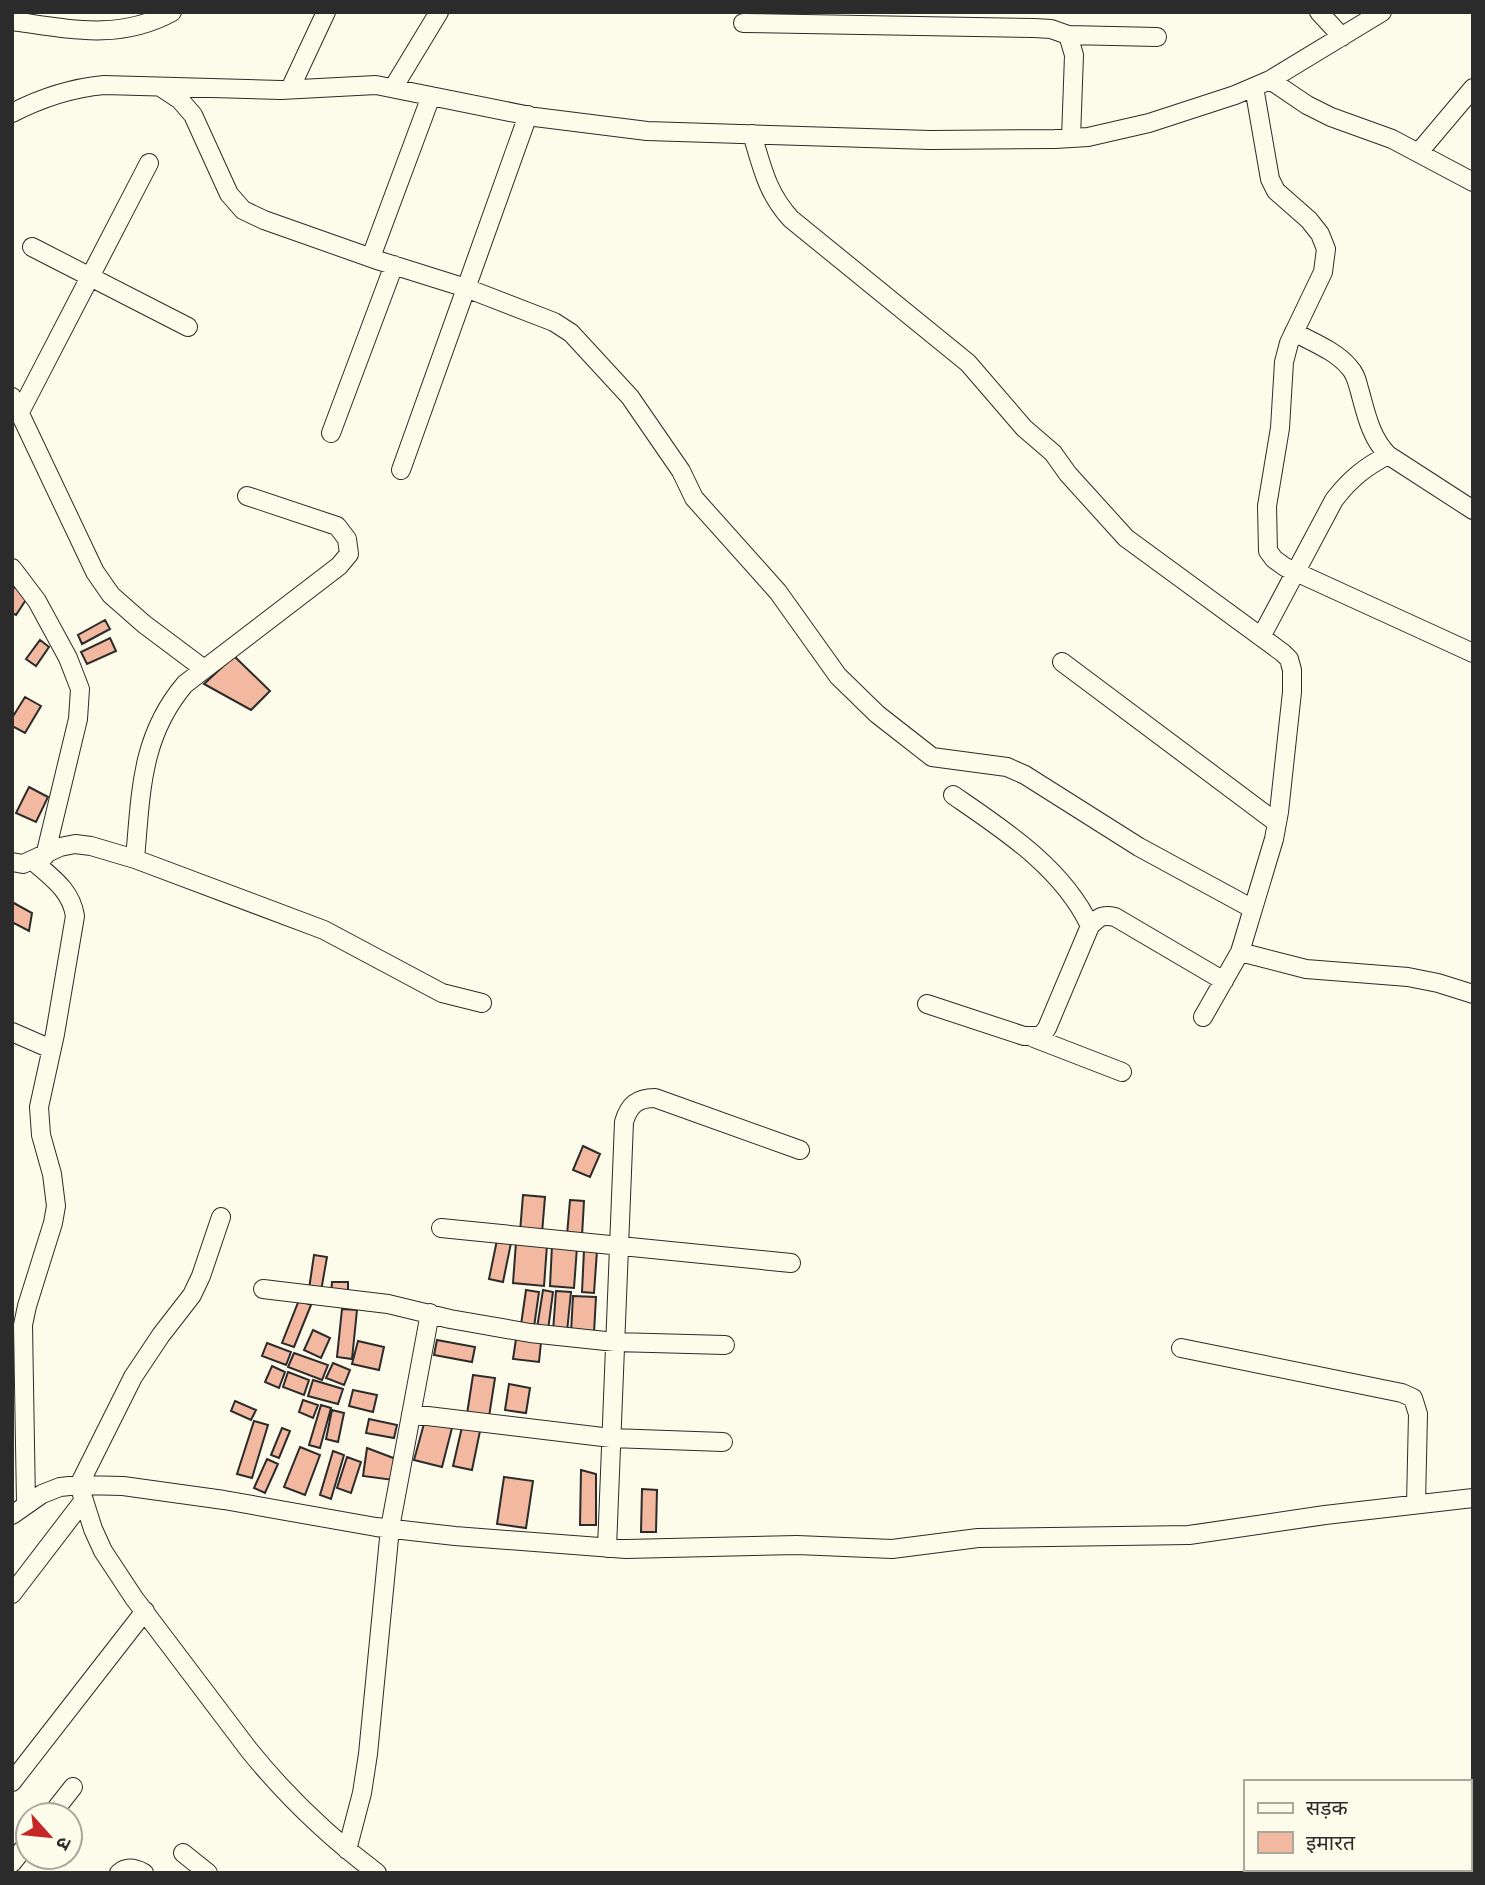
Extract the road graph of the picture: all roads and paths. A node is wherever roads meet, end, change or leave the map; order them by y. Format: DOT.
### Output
graph roads {
  1 [pos="172,12"];
  2 [pos="326,12"];
  3 [pos="439,12"];
  4 [pos="1318,12"];
  5 [pos="1338,12"];
  6 [pos="1382,12"];
  7 [pos="892,19"];
  8 [pos="12,21"];
  9 [pos="743,23"];
  10 [pos="1068,35"];
  11 [pos="1157,37"];
  12 [pos="1342,37"];
  13 [pos="1262,83"];
  14 [pos="162,88"];
  15 [pos="393,88"];
  16 [pos="1473,88"];
  17 [pos="290,89"];
  18 [pos="431,96"];
  19 [pos="12,113"];
  20 [pos="528,115"];
  21 [pos="752,134"];
  22 [pos="1071,138"];
  23 [pos="1419,152"];
  24 [pos="149,163"];
  25 [pos="1473,182"];
  26 [pos="32,247"];
  27 [pos="371,257"];
  28 [pos="394,265"];
  29 [pos="90,278"];
  30 [pos="466,288"];
  31 [pos="188,327"];
  32 [pos="1294,332"];
  33 [pos="16,404"];
  34 [pos="331,433"];
  35 [pos="1388,455"];
  36 [pos="401,470"];
  37 [pos="247,496"];
  38 [pos="1473,510"];
  39 [pos="12,568"];
  40 [pos="1295,571"];
  41 [pos="1261,636"];
  42 [pos="1473,653"];
  43 [pos="1062,662"];
  44 [pos="204,669"];
  45 [pos="953,794"];
  46 [pos="1277,823"];
  47 [pos="39,858"];
  48 [pos="135,859"];
  49 [pos="12,862"];
  50 [pos="1253,909"];
  51 [pos="1090,926"];
  52 [pos="1240,951"];
  53 [pos="1223,981"];
  54 [pos="1473,994"];
  55 [pos="481,1003"];
  56 [pos="926,1004"];
  57 [pos="1203,1017"];
  58 [pos="12,1032"];
  59 [pos="1034,1038"];
  60 [pos="51,1049"];
  61 [pos="1122,1072"];
  62 [pos="800,1150"];
  63 [pos="221,1217"];
  64 [pos="441,1228"];
  65 [pos="619,1247"];
  66 [pos="791,1263"];
  67 [pos="263,1289"];
  68 [pos="430,1313"];
  69 [pos="18,1319"];
  70 [pos="615,1342"];
  71 [pos="725,1345"];
  72 [pos="1181,1348"];
  73 [pos="411,1414"];
  74 [pos="611,1438"];
  75 [pos="723,1442"];
  76 [pos="19,1472"];
  77 [pos="82,1493"];
  78 [pos="1473,1499"];
  79 [pos="1416,1504"];
  80 [pos="19,1510"];
  81 [pos="390,1528"];
  82 [pos="607,1548"];
  83 [pos="12,1594"];
  84 [pos="145,1611"];
  85 [pos="12,1782"];
  86 [pos="74,1787"];
  87 [pos="62,1801"];
  88 [pos="347,1850"];
  89 [pos="183,1853"];
  90 [pos="119,1873"];
  91 [pos="144,1873"];
  92 [pos="208,1873"];
  93 [pos="377,1873"];
  1 -- 8 [label="street"];
  2 -- 17 [label="street"];
  3 -- 15 [label="street"];
  4 -- 12 [label="street"];
  5 -- 12 [label="street"];
  6 -- 12 [label="street"];
  7 -- 9 [label="street"];
  7 -- 10 [label="street"];
  10 -- 11 [label="street"];
  10 -- 22 [label="street"];
  12 -- 13 [label="street"];
  13 -- 22 [label="street"];
  13 -- 23 [label="street"];
  13 -- 32 [label="street"];
  14 -- 17 [label="street"];
  14 -- 19 [label="street"];
  14 -- 27 [label="street"];
  15 -- 17 [label="street"];
  15 -- 18 [label="street"];
  16 -- 23 [label="street"];
  18 -- 20 [label="street"];
  18 -- 27 [label="street"];
  20 -- 21 [label="street"];
  20 -- 30 [label="street"];
  21 -- 22 [label="street"];
  21 -- 41 [label="street"];
  23 -- 25 [label="street"];
  24 -- 29 [label="street"];
  26 -- 29 [label="street"];
  27 -- 28 [label="street"];
  28 -- 30 [label="street"];
  28 -- 34 [label="street"];
  29 -- 31 [label="street"];
  29 -- 33 [label="street"];
  30 -- 36 [label="street"];
  30 -- 50 [label="street"];
  32 -- 35 [label="street"];
  32 -- 40 [label="street"];
  33 -- 44 [label="street"];
  35 -- 38 [label="street"];
  35 -- 40 [label="street"];
  37 -- 44 [label="street"];
  39 -- 47 [label="street"];
  40 -- 41 [label="street"];
  40 -- 42 [label="street"];
  41 -- 46 [label="street"];
  43 -- 46 [label="street"];
  44 -- 48 [label="street"];
  45 -- 51 [label="street"];
  46 -- 50 [label="street"];
  47 -- 48 [label="street"];
  47 -- 49 [label="street"];
  47 -- 60 [label="street"];
  48 -- 55 [label="street"];
  50 -- 52 [label="street"];
  51 -- 53 [label="street"];
  51 -- 59 [label="street"];
  52 -- 53 [label="street"];
  52 -- 54 [label="street"];
  53 -- 57 [label="street"];
  56 -- 59 [label="street"];
  58 -- 60 [label="street"];
  59 -- 61 [label="street"];
  60 -- 69 [label="street"];
  62 -- 65 [label="street"];
  63 -- 77 [label="street"];
  64 -- 65 [label="street"];
  65 -- 66 [label="street"];
  65 -- 70 [label="street"];
  67 -- 68 [label="street"];
  68 -- 70 [label="street"];
  68 -- 73 [label="street"];
  69 -- 76 [label="street"];
  70 -- 71 [label="street"];
  70 -- 74 [label="street"];
  72 -- 79 [label="street"];
  73 -- 74 [label="street"];
  73 -- 81 [label="street"];
  74 -- 75 [label="street"];
  74 -- 82 [label="street"];
  76 -- 80 [label="street"];
  77 -- 80 [label="street"];
  77 -- 81 [label="street"];
  77 -- 83 [label="street"];
  77 -- 84 [label="street"];
  78 -- 79 [label="street"];
  79 -- 82 [label="street"];
  81 -- 82 [label="street"];
  81 -- 88 [label="street"];
  84 -- 85 [label="street"];
  84 -- 88 [label="street"];
  86 -- 87 [label="street"];
  88 -- 93 [label="street"];
  89 -- 92 [label="street"];
  90 -- 91 [label="street"];
}
